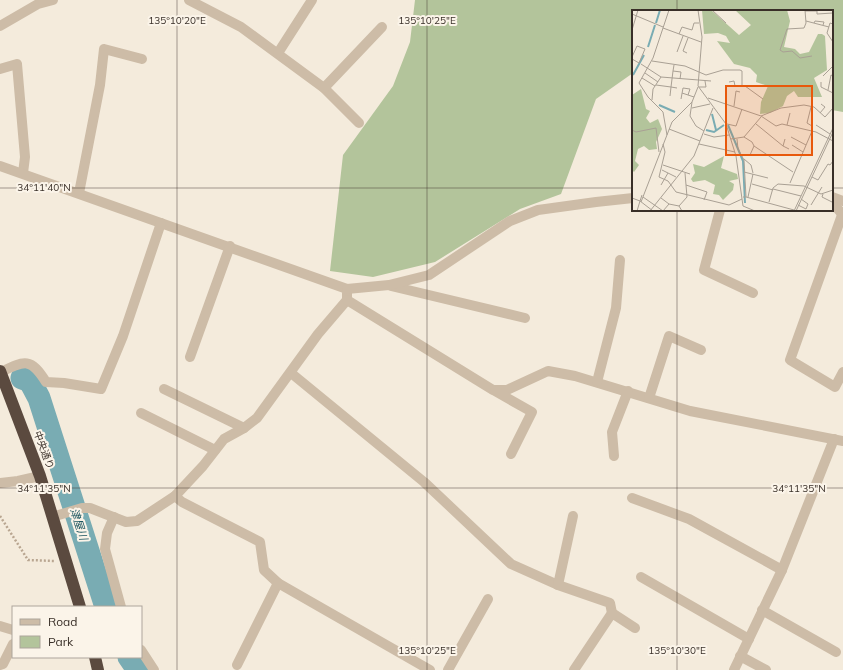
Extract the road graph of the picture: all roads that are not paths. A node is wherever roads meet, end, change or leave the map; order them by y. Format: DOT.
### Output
graph roads {
  1 [pos="53,0"];
  2 [pos="189,0"];
  3 [pos="312,0"];
  4 [pos="0,26"];
  5 [pos="382,27"];
  6 [pos="278,53"];
  7 [pos="142,59"];
  8 [pos="0,69"];
  9 [pos="324,88"];
  10 [pos="359,123"];
  11 [pos="0,166"];
  12 [pos="23,173"];
  13 [pos="78,193"];
  14 [pos="833,197"];
  15 [pos="632,198"];
  16 [pos="843,201"];
  17 [pos="833,206"];
  18 [pos="720,211"];
  19 [pos="843,215"];
  20 [pos="161,223"];
  21 [pos="230,246"];
  22 [pos="620,260"];
  23 [pos="389,285"];
  24 [pos="347,289"];
  25 [pos="753,293"];
  26 [pos="348,300"];
  27 [pos="525,318"];
  28 [pos="701,350"];
  29 [pos="190,357"];
  30 [pos="0,372"];
  31 [pos="843,372"];
  32 [pos="291,373"];
  33 [pos="597,382"];
  34 [pos="164,389"];
  35 [pos="493,390"];
  36 [pos="628,391"];
  37 [pos="649,398"];
  38 [pos="141,413"];
  39 [pos="244,428"];
  40 [pos="839,440"];
  41 [pos="215,450"];
  42 [pos="511,454"];
  43 [pos="614,456"];
  44 [pos="40,476"];
  45 [pos="0,483"];
  46 [pos="175,496"];
  47 [pos="632,498"];
  48 [pos="573,516"];
  49 [pos="52,517"];
  50 [pos="114,517"];
  51 [pos="782,570"];
  52 [pos="641,577"];
  53 [pos="278,583"];
  54 [pos="558,585"];
  55 [pos="488,599"];
  56 [pos="80,606"];
  57 [pos="121,606"];
  58 [pos="762,610"];
  59 [pos="612,614"];
  60 [pos="0,626"];
  61 [pos="635,628"];
  62 [pos="12,630"];
  63 [pos="748,639"];
  64 [pos="12,646"];
  65 [pos="142,652"];
  66 [pos="836,652"];
  67 [pos="740,656"];
  68 [pos="95,658"];
  69 [pos="237,664"];
  70 [pos="0,665"];
  71 [pos="98,670"];
  72 [pos="154,670"];
  73 [pos="430,670"];
  74 [pos="448,670"];
  75 [pos="574,670"];
  76 [pos="734,670"];
  77 [pos="766,670"];
  1 -- 4 [label="street"];
  2 -- 6 [label="street"];
  3 -- 6 [label="street"];
  5 -- 9 [label="street"];
  6 -- 9 [label="street"];
  7 -- 13 [label="street"];
  8 -- 12 [label="street"];
  9 -- 10 [label="street"];
  11 -- 12 [label="street"];
  12 -- 13 [label="street"];
  13 -- 20 [label="street"];
  14 -- 16 [label="street"];
  15 -- 23 [label="street"];
  17 -- 19 [label="street"];
  18 -- 25 [label="street"];
  19 -- 31 [label="street"];
  20 -- 21 [label="street"];
  20 -- 30 [label="street"];
  21 -- 24 [label="street"];
  21 -- 29 [label="street"];
  22 -- 33 [label="street"];
  23 -- 24 [label="street"];
  23 -- 27 [label="street"];
  24 -- 26 [label="street"];
  26 -- 32 [label="street"];
  26 -- 35 [label="street"];
  28 -- 37 [label="street"];
  30 -- 44 [label="highway, 中央通り"];
  32 -- 39 [label="street"];
  32 -- 54 [label="street"];
  33 -- 35 [label="street"];
  33 -- 36 [label="street"];
  34 -- 39 [label="street"];
  35 -- 42 [label="street"];
  36 -- 37 [label="street"];
  36 -- 43 [label="street"];
  37 -- 40 [label="street"];
  38 -- 41 [label="street"];
  39 -- 41 [label="street"];
  40 -- 51 [label="street"];
  41 -- 46 [label="street"];
  44 -- 45 [label="street"];
  44 -- 49 [label="highway, 中央通り"];
  46 -- 50 [label="street"];
  46 -- 53 [label="street"];
  47 -- 51 [label="street"];
  48 -- 54 [label="street"];
  49 -- 50 [label="street"];
  49 -- 56 [label="highway, 中央通り"];
  50 -- 57 [label="street"];
  51 -- 58 [label="street"];
  52 -- 63 [label="street"];
  53 -- 69 [label="street"];
  53 -- 73 [label="street"];
  54 -- 59 [label="street"];
  55 -- 74 [label="street"];
  58 -- 63 [label="street"];
  58 -- 66 [label="street"];
  59 -- 61 [label="street"];
  59 -- 75 [label="street"];
  60 -- 62 [label="street"];
  63 -- 67 [label="street"];
  64 -- 70 [label="street"];
  65 -- 72 [label="street"];
  67 -- 76 [label="street"];
  67 -- 77 [label="street"];
  68 -- 71 [label="highway"];
}
